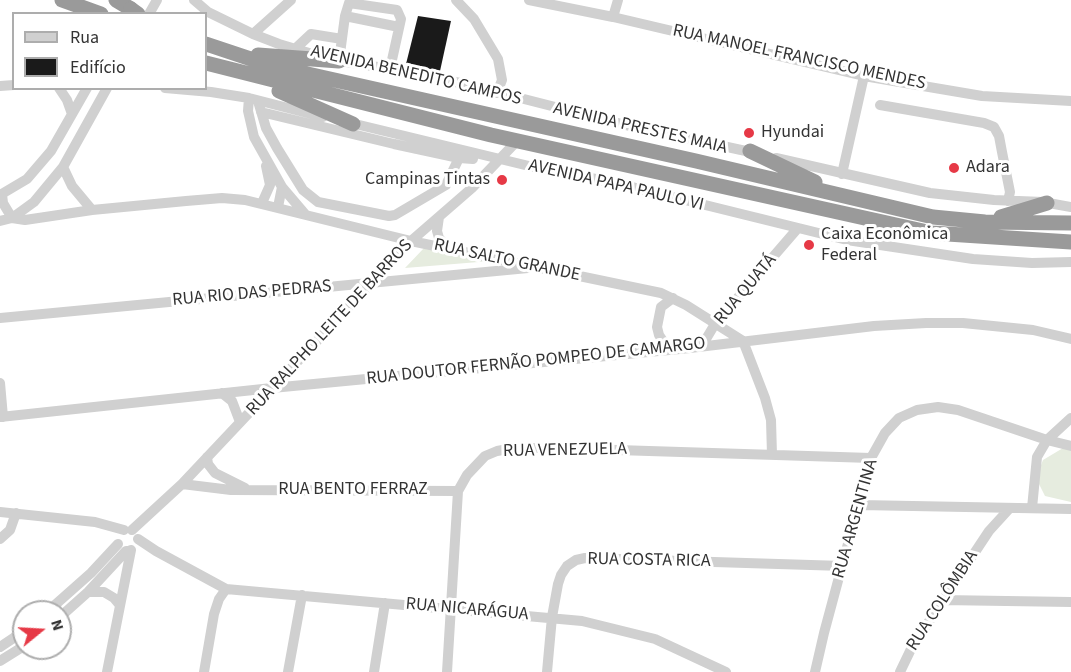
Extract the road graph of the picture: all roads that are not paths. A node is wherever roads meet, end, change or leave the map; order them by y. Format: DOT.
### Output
graph roads {
  1 [pos="62,0"];
  2 [pos="91,0"];
  3 [pos="194,0"];
  4 [pos="291,0"];
  5 [pos="456,0"];
  6 [pos="618,0"];
  7 [pos="538,1"];
  8 [pos="126,7"];
  9 [pos="95,12"];
  10 [pos="345,16"];
  11 [pos="613,17"];
  12 [pos="399,27"];
  13 [pos="253,34"];
  14 [pos="342,39"];
  15 [pos="210,45"];
  16 [pos="295,48"];
  17 [pos="339,61"];
  18 [pos="209,64"];
  19 [pos="390,69"];
  20 [pos="864,76"];
  21 [pos="60,90"];
  22 [pos="86,90"];
  23 [pos="106,90"];
  24 [pos="188,90"];
  25 [pos="497,93"];
  26 [pos="1071,101"];
  27 [pos="256,104"];
  28 [pos="880,105"];
  29 [pos="72,114"];
  30 [pos="353,123"];
  31 [pos="517,141"];
  32 [pos="750,152"];
  33 [pos="459,153"];
  34 [pos="264,158"];
  35 [pos="501,158"];
  36 [pos="63,167"];
  37 [pos="842,174"];
  38 [pos="282,187"];
  39 [pos="472,188"];
  40 [pos="1,194"];
  41 [pos="844,196"];
  42 [pos="1008,201"];
  43 [pos="262,203"];
  44 [pos="1047,203"];
  45 [pos="278,207"];
  46 [pos="1071,207"];
  47 [pos="92,210"];
  48 [pos="305,214"];
  49 [pos="439,217"];
  50 [pos="12,218"];
  51 [pos="0,221"];
  52 [pos="986,222"];
  53 [pos="1071,223"];
  54 [pos="798,228"];
  55 [pos="387,235"];
  56 [pos="411,241"];
  57 [pos="1071,242"];
  58 [pos="448,248"];
  59 [pos="1071,262"];
  60 [pos="540,267"];
  61 [pos="374,282"];
  62 [pos="673,298"];
  63 [pos="0,318"];
  64 [pos="715,324"];
  65 [pos="1071,339"];
  66 [pos="743,341"];
  67 [pos="690,348"];
  68 [pos="669,350"];
  69 [pos="0,383"];
  70 [pos="272,388"];
  71 [pos="222,393"];
  72 [pos="2,417"];
  73 [pos="1071,418"];
  74 [pos="240,422"];
  75 [pos="1047,440"];
  76 [pos="1071,446"];
  77 [pos="772,455"];
  78 [pos="207,457"];
  79 [pos="871,458"];
  80 [pos="182,484"];
  81 [pos="248,489"];
  82 [pos="458,491"];
  83 [pos="860,506"];
  84 [pos="991,508"];
  85 [pos="1010,508"];
  86 [pos="1032,508"];
  87 [pos="1071,509"];
  88 [pos="0,512"];
  89 [pos="16,513"];
  90 [pos="989,531"];
  91 [pos="0,539"];
  92 [pos="129,540"];
  93 [pos="843,566"];
  94 [pos="95,576"];
  95 [pos="226,589"];
  96 [pos="87,592"];
  97 [pos="302,595"];
  98 [pos="63,600"];
  99 [pos="942,600"];
  100 [pos="1071,602"];
  101 [pos="385,603"];
  102 [pos="119,604"];
  103 [pos="72,606"];
  104 [pos="452,608"];
  105 [pos="552,617"];
  106 [pos="107,672"];
  107 [pos="204,672"];
  108 [pos="288,672"];
  109 [pos="374,672"];
  110 [pos="447,672"];
  111 [pos="547,672"];
  112 [pos="726,672"];
  113 [pos="815,672"];
  114 [pos="900,672"];
  1 -- 9 [label="highway"];
  2 -- 8 [label="highway"];
  3 -- 13 [label="street, AVENIDA BENEDITO CAMPOS"];
  4 -- 13 [label="street"];
  5 -- 25 [label="street"];
  6 -- 11 [label="street"];
  7 -- 11 [label="street, RUA MANOEL FRANCISCO MENDES"];
  10 -- 12 [label="street"];
  10 -- 12 [label="street"];
  10 -- 14 [label="street"];
  11 -- 20 [label="street, RUA MANOEL FRANCISCO MENDES"];
  12 -- 19 [label="street"];
  13 -- 16 [label="street, AVENIDA BENEDITO CAMPOS"];
  14 -- 16 [label="street"];
  14 -- 17 [label="street"];
  15 -- 17 [label="highway"];
  15 -- 41 [label="highway, AVENIDA PRESTES MAIA"];
  16 -- 17 [label="street, AVENIDA BENEDITO CAMPOS"];
  17 -- 19 [label="street, AVENIDA BENEDITO CAMPOS"];
  18 -- 30 [label="highway"];
  18 -- 31 [label="highway"];
  19 -- 25 [label="street, AVENIDA BENEDITO CAMPOS"];
  20 -- 26 [label="street, RUA MANOEL FRANCISCO MENDES"];
  20 -- 37 [label="street"];
  21 -- 29 [label="street"];
  22 -- 29 [label="street"];
  23 -- 36 [label="street"];
  24 -- 27 [label="street, AVENIDA PAPA PAULO VI"];
  25 -- 32 [label="street, AVENIDA BENEDITO CAMPOS"];
  27 -- 30 [label="street, AVENIDA PAPA PAULO VI"];
  27 -- 33 [label="street"];
  27 -- 33 [label="street"];
  27 -- 34 [label="street"];
  28 -- 42 [label="street"];
  29 -- 40 [label="street"];
  30 -- 33 [label="street, AVENIDA PAPA PAULO VI"];
  31 -- 35 [label="street, RUA RALPHO LEITE DE BARROS"];
  31 -- 57 [label="highway"];
  32 -- 37 [label="street, AVENIDA BENEDITO CAMPOS"];
  32 -- 41 [label="highway"];
  33 -- 35 [label="street, AVENIDA PAPA PAULO VI"];
  33 -- 39 [label="street"];
  34 -- 38 [label="street"];
  34 -- 43 [label="street"];
  35 -- 39 [label="street, RUA RALPHO LEITE DE BARROS"];
  35 -- 54 [label="street, AVENIDA PAPA PAULO VI"];
  36 -- 47 [label="street"];
  36 -- 50 [label="street"];
  37 -- 42 [label="street, AVENIDA BENEDITO CAMPOS"];
  38 -- 45 [label="street"];
  38 -- 48 [label="street"];
  39 -- 49 [label="street, RUA RALPHO LEITE DE BARROS"];
  40 -- 50 [label="street"];
  41 -- 52 [label="highway, AVENIDA PRESTES MAIA"];
  42 -- 44 [label="street, AVENIDA BENEDITO CAMPOS"];
  43 -- 45 [label="street, RUA SALTO GRANDE"];
  43 -- 47 [label="street, RUA SALTO GRANDE"];
  44 -- 46 [label="street, AVENIDA BENEDITO CAMPOS"];
  44 -- 52 [label="highway"];
  45 -- 48 [label="street, RUA SALTO GRANDE"];
  47 -- 50 [label="street, RUA SALTO GRANDE"];
  48 -- 55 [label="street, RUA SALTO GRANDE"];
  49 -- 55 [label="street"];
  49 -- 56 [label="street, RUA RALPHO LEITE DE BARROS"];
  49 -- 58 [label="street"];
  50 -- 51 [label="street, RUA SALTO GRANDE"];
  52 -- 53 [label="highway, AVENIDA PRESTES MAIA"];
  54 -- 59 [label="street, AVENIDA PAPA PAULO VI"];
  54 -- 64 [label="street, RUA QUATÁ"];
  55 -- 56 [label="street, RUA SALTO GRANDE"];
  56 -- 58 [label="street, RUA SALTO GRANDE"];
  56 -- 61 [label="street, RUA RALPHO LEITE DE BARROS"];
  58 -- 60 [label="street, RUA SALTO GRANDE"];
  60 -- 61 [label="street, RUA RIO DAS PEDRAS"];
  60 -- 62 [label="street, RUA SALTO GRANDE"];
  61 -- 63 [label="street, RUA RIO DAS PEDRAS"];
  61 -- 70 [label="street, RUA RALPHO LEITE DE BARROS"];
  62 -- 64 [label="street, RUA SALTO GRANDE"];
  62 -- 68 [label="street"];
  64 -- 66 [label="street, RUA SALTO GRANDE"];
  64 -- 67 [label="street, RUA QUATÁ"];
  65 -- 66 [label="street, RUA DOUTOR FERNÃO POMPEO DE CAMARGO"];
  66 -- 67 [label="street, RUA DOUTOR FERNÃO POMPEO DE CAMARGO"];
  66 -- 77 [label="street"];
  67 -- 68 [label="street, RUA DOUTOR FERNÃO POMPEO DE CAMARGO"];
  68 -- 70 [label="street, RUA DOUTOR FERNÃO POMPEO DE CAMARGO"];
  69 -- 72 [label="street"];
  70 -- 71 [label="street, RUA DOUTOR FERNÃO POMPEO DE CAMARGO"];
  70 -- 74 [label="street, RUA RALPHO LEITE DE BARROS"];
  71 -- 72 [label="street, RUA DOUTOR FERNÃO POMPEO DE CAMARGO"];
  71 -- 74 [label="street"];
  73 -- 75 [label="street"];
  74 -- 78 [label="street, RUA RALPHO LEITE DE BARROS"];
  75 -- 76 [label="street, RUA ARGENTINA"];
  75 -- 79 [label="street, RUA ARGENTINA"];
  75 -- 86 [label="street"];
  77 -- 79 [label="street, RUA VENEZUELA"];
  77 -- 82 [label="street, RUA VENEZUELA"];
  78 -- 80 [label="street, RUA RALPHO LEITE DE BARROS"];
  78 -- 81 [label="street, RUA BENTO FERRAZ"];
  79 -- 83 [label="street, RUA ARGENTINA"];
  80 -- 81 [label="street, RUA BENTO FERRAZ"];
  80 -- 92 [label="street, RUA RALPHO LEITE DE BARROS"];
  81 -- 82 [label="street, RUA BENTO FERRAZ"];
  82 -- 104 [label="street"];
  83 -- 84 [label="street"];
  83 -- 93 [label="street, RUA ARGENTINA"];
  84 -- 85 [label="street"];
  84 -- 90 [label="street, RUA COLÔMBIA"];
  85 -- 86 [label="street"];
  85 -- 90 [label="street, RUA COLÔMBIA"];
  86 -- 87 [label="street"];
  88 -- 89 [label="street"];
  89 -- 91 [label="street"];
  89 -- 92 [label="street"];
  90 -- 99 [label="street, RUA COLÔMBIA"];
  92 -- 94 [label="street, RUA RALPHO LEITE DE BARROS"];
  92 -- 95 [label="street"];
  92 -- 102 [label="street"];
  93 -- 105 [label="street, RUA COSTA RICA"];
  93 -- 113 [label="street, RUA ARGENTINA"];
  94 -- 96 [label="street"];
  94 -- 98 [label="street"];
  95 -- 97 [label="street, RUA NICARÁGUA"];
  95 -- 107 [label="street"];
  96 -- 102 [label="street"];
  96 -- 103 [label="street"];
  97 -- 101 [label="street, RUA NICARÁGUA"];
  97 -- 108 [label="street"];
  99 -- 100 [label="street"];
  99 -- 114 [label="street, RUA COLÔMBIA"];
  101 -- 104 [label="street, RUA NICARÁGUA"];
  101 -- 109 [label="street"];
  102 -- 106 [label="street"];
  104 -- 105 [label="street, RUA NICARÁGUA"];
  104 -- 110 [label="street"];
  105 -- 111 [label="street, RUA COSTA RICA"];
  105 -- 112 [label="street, RUA NICARÁGUA"];
}
